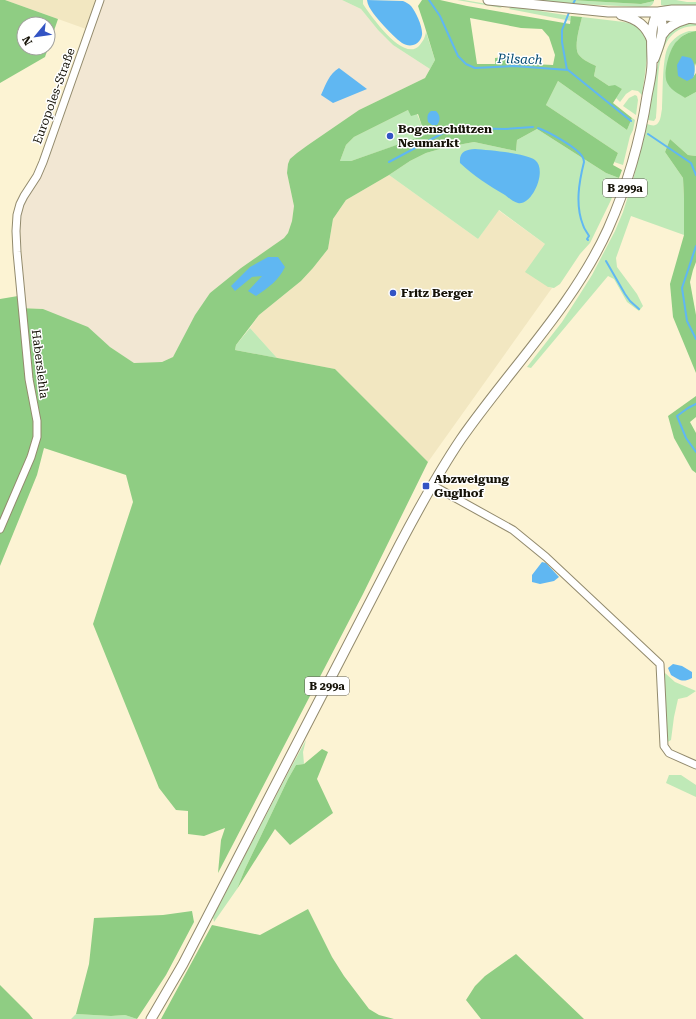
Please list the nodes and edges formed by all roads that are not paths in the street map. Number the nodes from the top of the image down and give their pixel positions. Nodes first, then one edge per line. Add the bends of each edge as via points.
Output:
1 (100, 0) edge
2 (488, 0) edge
3 (696, 10) edge
4 (608, 12) junction
5 (658, 12) junction
6 (693, 19) edge
7 (662, 35) junction
8 (652, 41) junction
9 (652, 64) junction
10 (24, 196) joint
11 (432, 485) junction
12 (0, 529) edge
13 (696, 765) edge
14 (151, 1019) edge

1 - 10 street, Europoles-Straße via 43,162
2 - 4 main road
3 - 5 main road
4 - 5 main road
4 - 8 main road via 637,21
5 - 6 main road via 666,16
5 - 7 main road, B 299a via 663,27
5 - 8 main road, B 299a via 654,20
6 - 7 main road, B 299a via 673,24
7 - 9 main road, B 299a
8 - 9 main road, B 299a
9 - 11 main road, B 299a via 643,119 630,172 616,211 598,248 570,295 461,439
10 - 12 street, Haberslehla via 17,215 17,252 37,437
11 - 13 street via 513,530 546,557 660,664 664,746 669,753
11 - 14 main road, B 299a via 183,964

